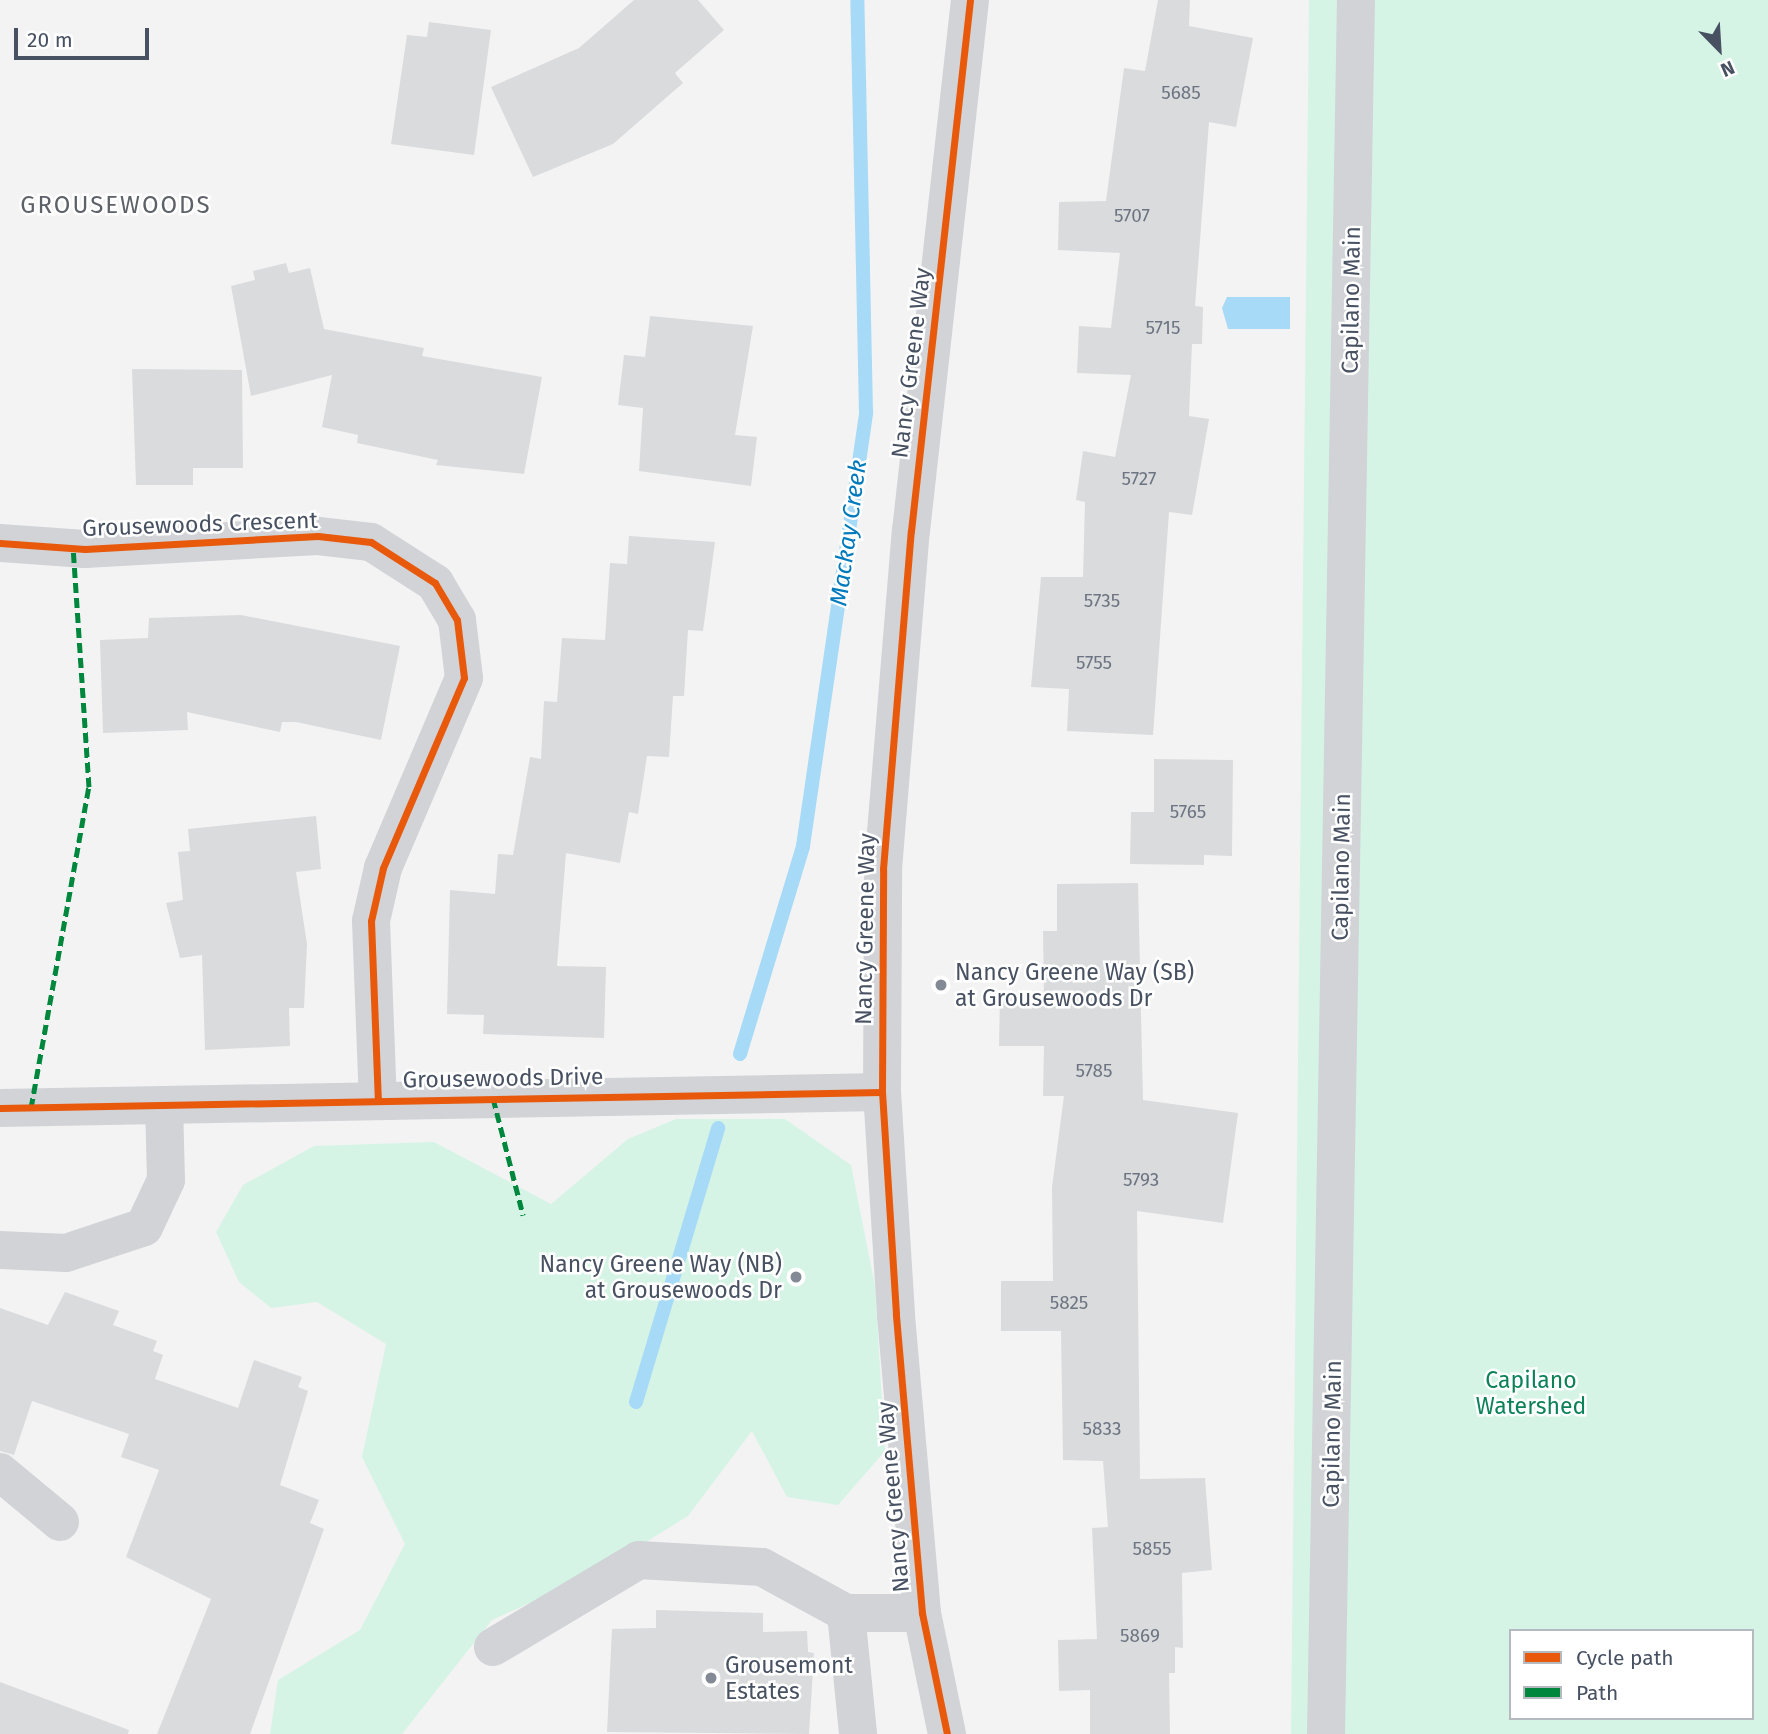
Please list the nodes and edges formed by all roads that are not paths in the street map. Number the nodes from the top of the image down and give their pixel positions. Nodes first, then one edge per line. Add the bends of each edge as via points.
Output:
1 (970, 0) edge
2 (1356, 0) edge
3 (0, 543) edge
4 (882, 1092) junction
5 (378, 1100) junction
6 (164, 1105) junction
7 (0, 1108) edge
8 (0, 1250) edge
9 (0, 1472) edge
10 (60, 1522) dead end
11 (846, 1613) junction
12 (922, 1613) junction
13 (493, 1647) dead end
14 (858, 1734) edge
15 (947, 1734) edge
16 (1326, 1734) edge

1 - 4 street, Nancy Greene Way via 911,531 883,869
2 - 16 street, Capilano Main
3 - 5 street, Grousewoods Crescent via 85,549 318,536 371,542 435,583 457,620 464,678 383,868 371,921
4 - 5 street, Grousewoods Drive
4 - 12 street, Nancy Greene Way
5 - 6 street, Grousewoods Drive
6 - 7 street, Grousewoods Drive
6 - 8 street via 166,1180 144,1227 66,1253
9 - 10 street
11 - 12 street
11 - 13 street via 762,1567 639,1560
11 - 14 street
12 - 15 street, Nancy Greene Way

